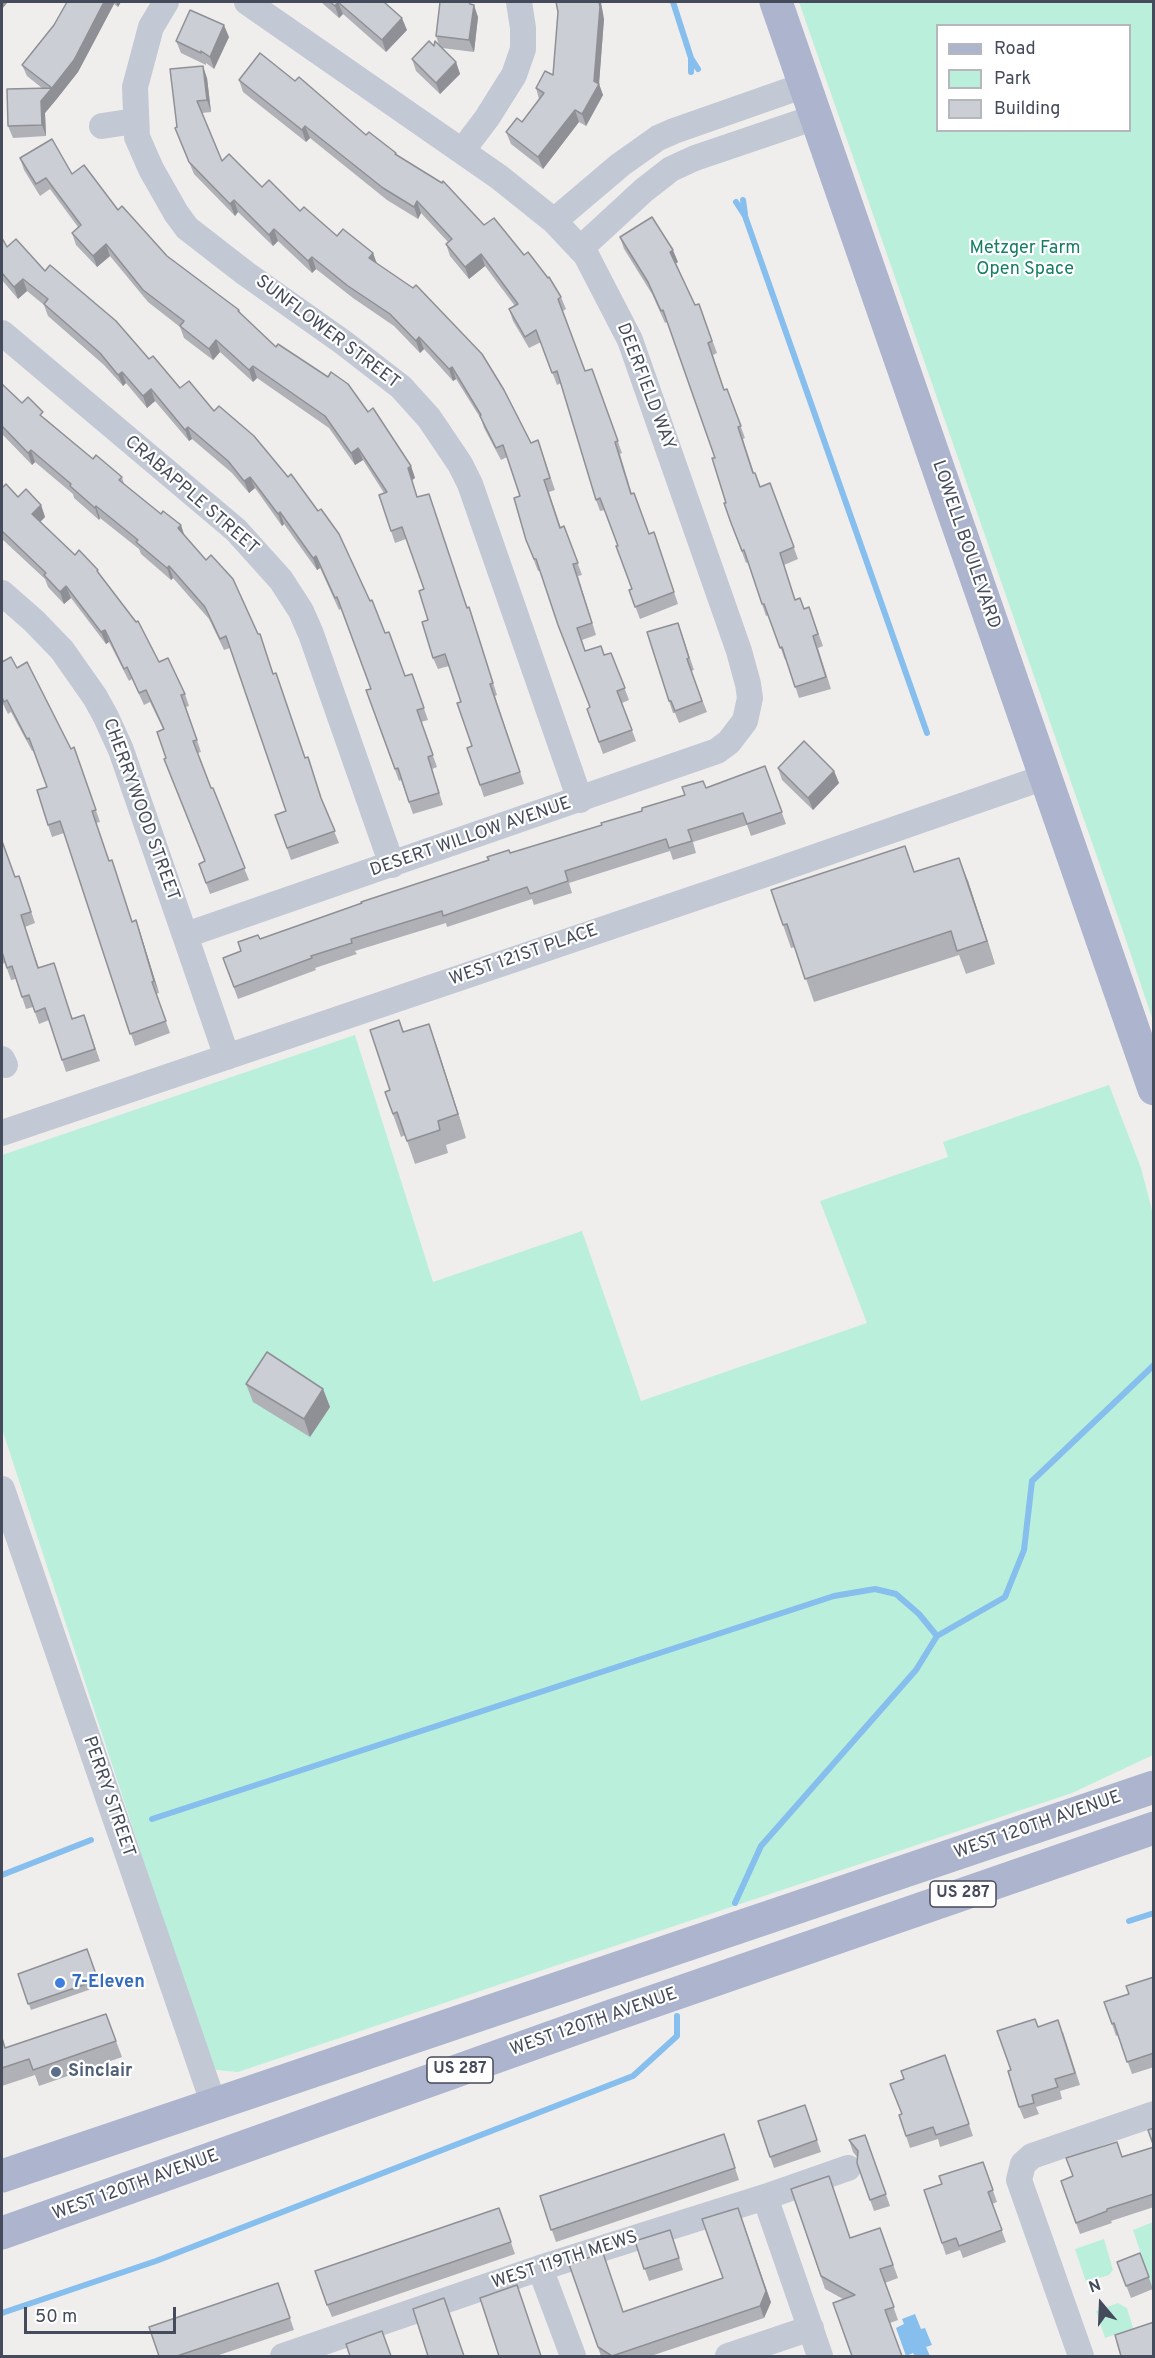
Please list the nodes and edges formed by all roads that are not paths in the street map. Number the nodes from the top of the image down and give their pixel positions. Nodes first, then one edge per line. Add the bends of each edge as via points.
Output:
1 (166, 2) edge
2 (247, 2) edge
3 (519, 2) edge
4 (776, 2) edge
5 (805, 85) junction
6 (816, 117) junction
7 (135, 122) junction
8 (102, 126) dead end
9 (462, 151) junction
10 (554, 221) junction
11 (580, 249) junction
12 (2, 333) edge
13 (2, 593) edge
14 (755, 725) joint
15 (1045, 777) junction
16 (580, 800) junction
17 (392, 865) junction
18 (186, 935) junction
19 (227, 1057) junction
20 (1154, 1089) edge
21 (2, 1132) edge
22 (2, 1489) edge
23 (1154, 1785) edge
24 (1154, 1828) edge
25 (214, 2105) junction
26 (1154, 2114) edge
27 (848, 2168) dead end
28 (2, 2176) edge
29 (765, 2197) junction
30 (62, 2212) junction
31 (2, 2233) edge
32 (540, 2268) junction
33 (811, 2328) junction
34 (321, 2350) edge
35 (283, 2356) edge
36 (573, 2356) edge
37 (729, 2356) edge
38 (820, 2356) edge
39 (1081, 2356) edge

1 - 7 street, SUNFLOWER STREET via 151,27 142,57 135,87
2 - 9 street, DEERFIELD WAY
3 - 9 street via 523,49 514,75
4 - 5 main road, LOWELL BOULEVARD
5 - 6 main road, LOWELL BOULEVARD
5 - 10 street via 658,138
6 - 11 street via 671,169
6 - 15 main road, LOWELL BOULEVARD
7 - 8 street
7 - 16 street, SUNFLOWER STREET via 151,169 187,228 400,387 429,418 460,464 495,553
9 - 10 street, DEERFIELD WAY
10 - 11 street, DEERFIELD WAY
11 - 14 street, DEERFIELD WAY via 596,271 630,340 739,651
12 - 17 street, CRABAPPLE STREET via 236,530 281,579 311,634
13 - 18 street, CHERRYWOOD STREET via 62,650 106,717
14 - 16 street, DESERT WILLOW AVENUE via 717,751
15 - 19 street, WEST 121ST PLACE
15 - 20 main road, LOWELL BOULEVARD
16 - 17 street, DESERT WILLOW AVENUE
17 - 18 street, DESERT WILLOW AVENUE
18 - 19 street, CHERRYWOOD STREET
19 - 21 street, WEST 121ST PLACE
22 - 25 street, PERRY STREET
23 - 25 main road, WEST 120TH AVENUE / US 287
24 - 30 main road, WEST 120TH AVENUE / US 287
25 - 28 main road, WEST 120TH AVENUE / US 287
25 - 30 main road via 213,2127 200,2144 152,2163
26 - 39 street via 1032,2156 1023,2164 1019,2180
27 - 29 street, WEST 119TH MEWS
29 - 32 street, WEST 119TH MEWS
29 - 33 street
30 - 31 main road, WEST 120TH AVENUE / US 287
32 - 34 street, WEST 119TH MEWS
32 - 36 street
33 - 37 street
33 - 38 street
34 - 35 street, WEST 119TH MEWS

